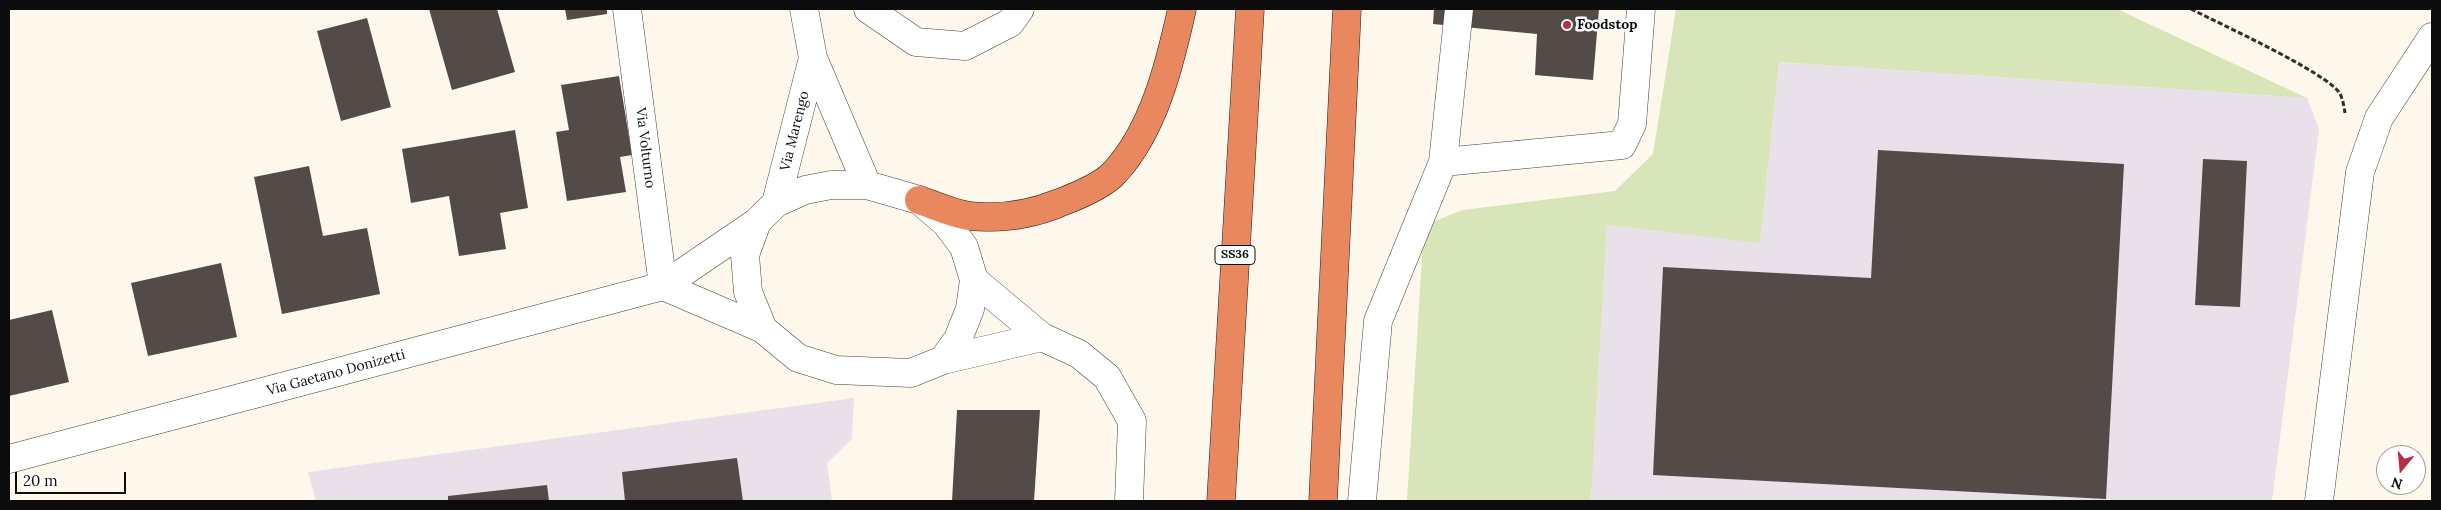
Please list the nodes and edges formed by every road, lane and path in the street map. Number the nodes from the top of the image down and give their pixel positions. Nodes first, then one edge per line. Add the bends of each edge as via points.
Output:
1 (627, 9) edge
2 (804, 9) edge
3 (868, 9) edge
4 (1020, 9) edge
5 (1182, 9) edge
6 (1250, 9) edge
7 (1348, 9) edge
8 (1459, 9) edge
9 (1641, 9) edge
10 (2191, 9) edge
11 (2432, 37) edge
12 (813, 58) junction
13 (2346, 116) dead end
14 (1442, 162) junction
15 (867, 185) junction
16 (919, 200) junction
17 (776, 203) junction
18 (758, 222) junction
19 (974, 280) junction
20 (663, 286) junction
21 (763, 329) junction
22 (1042, 338) junction
23 (943, 360) junction
24 (9, 459) edge
25 (1130, 501) edge
26 (1220, 501) edge
27 (1323, 501) edge
28 (1362, 501) edge
29 (2320, 501) edge

1 - 20 street, Via Volturno
2 - 12 street, Via Marengo
3 - 4 street via 916,42 965,46 1010,23
5 - 16 highway via 1168,70 1140,138 1114,174 1081,194 1038,212 998,217 968,216
6 - 26 highway, SS36
7 - 27 highway
8 - 14 street
9 - 14 street via 1632,124 1622,145
10 - 13 path via 2322,79 2340,93
11 - 29 street via 2379,118 2360,172
12 - 15 street, Via Marengo
12 - 17 street, Via Marengo
14 - 28 street via 1378,321
15 - 16 street
15 - 17 street via 831,185 805,190
16 - 19 street via 946,223 964,247
17 - 18 street
18 - 20 street, Via Gaetano Donizetti
18 - 21 street via 745,255 748,292
19 - 22 street
19 - 23 street via 970,310 958,339
20 - 21 street
20 - 24 street, Via Gaetano Donizetti
21 - 23 street via 798,358 836,370 911,372
22 - 23 street
22 - 25 street via 1079,354 1106,377 1120,398 1132,422

